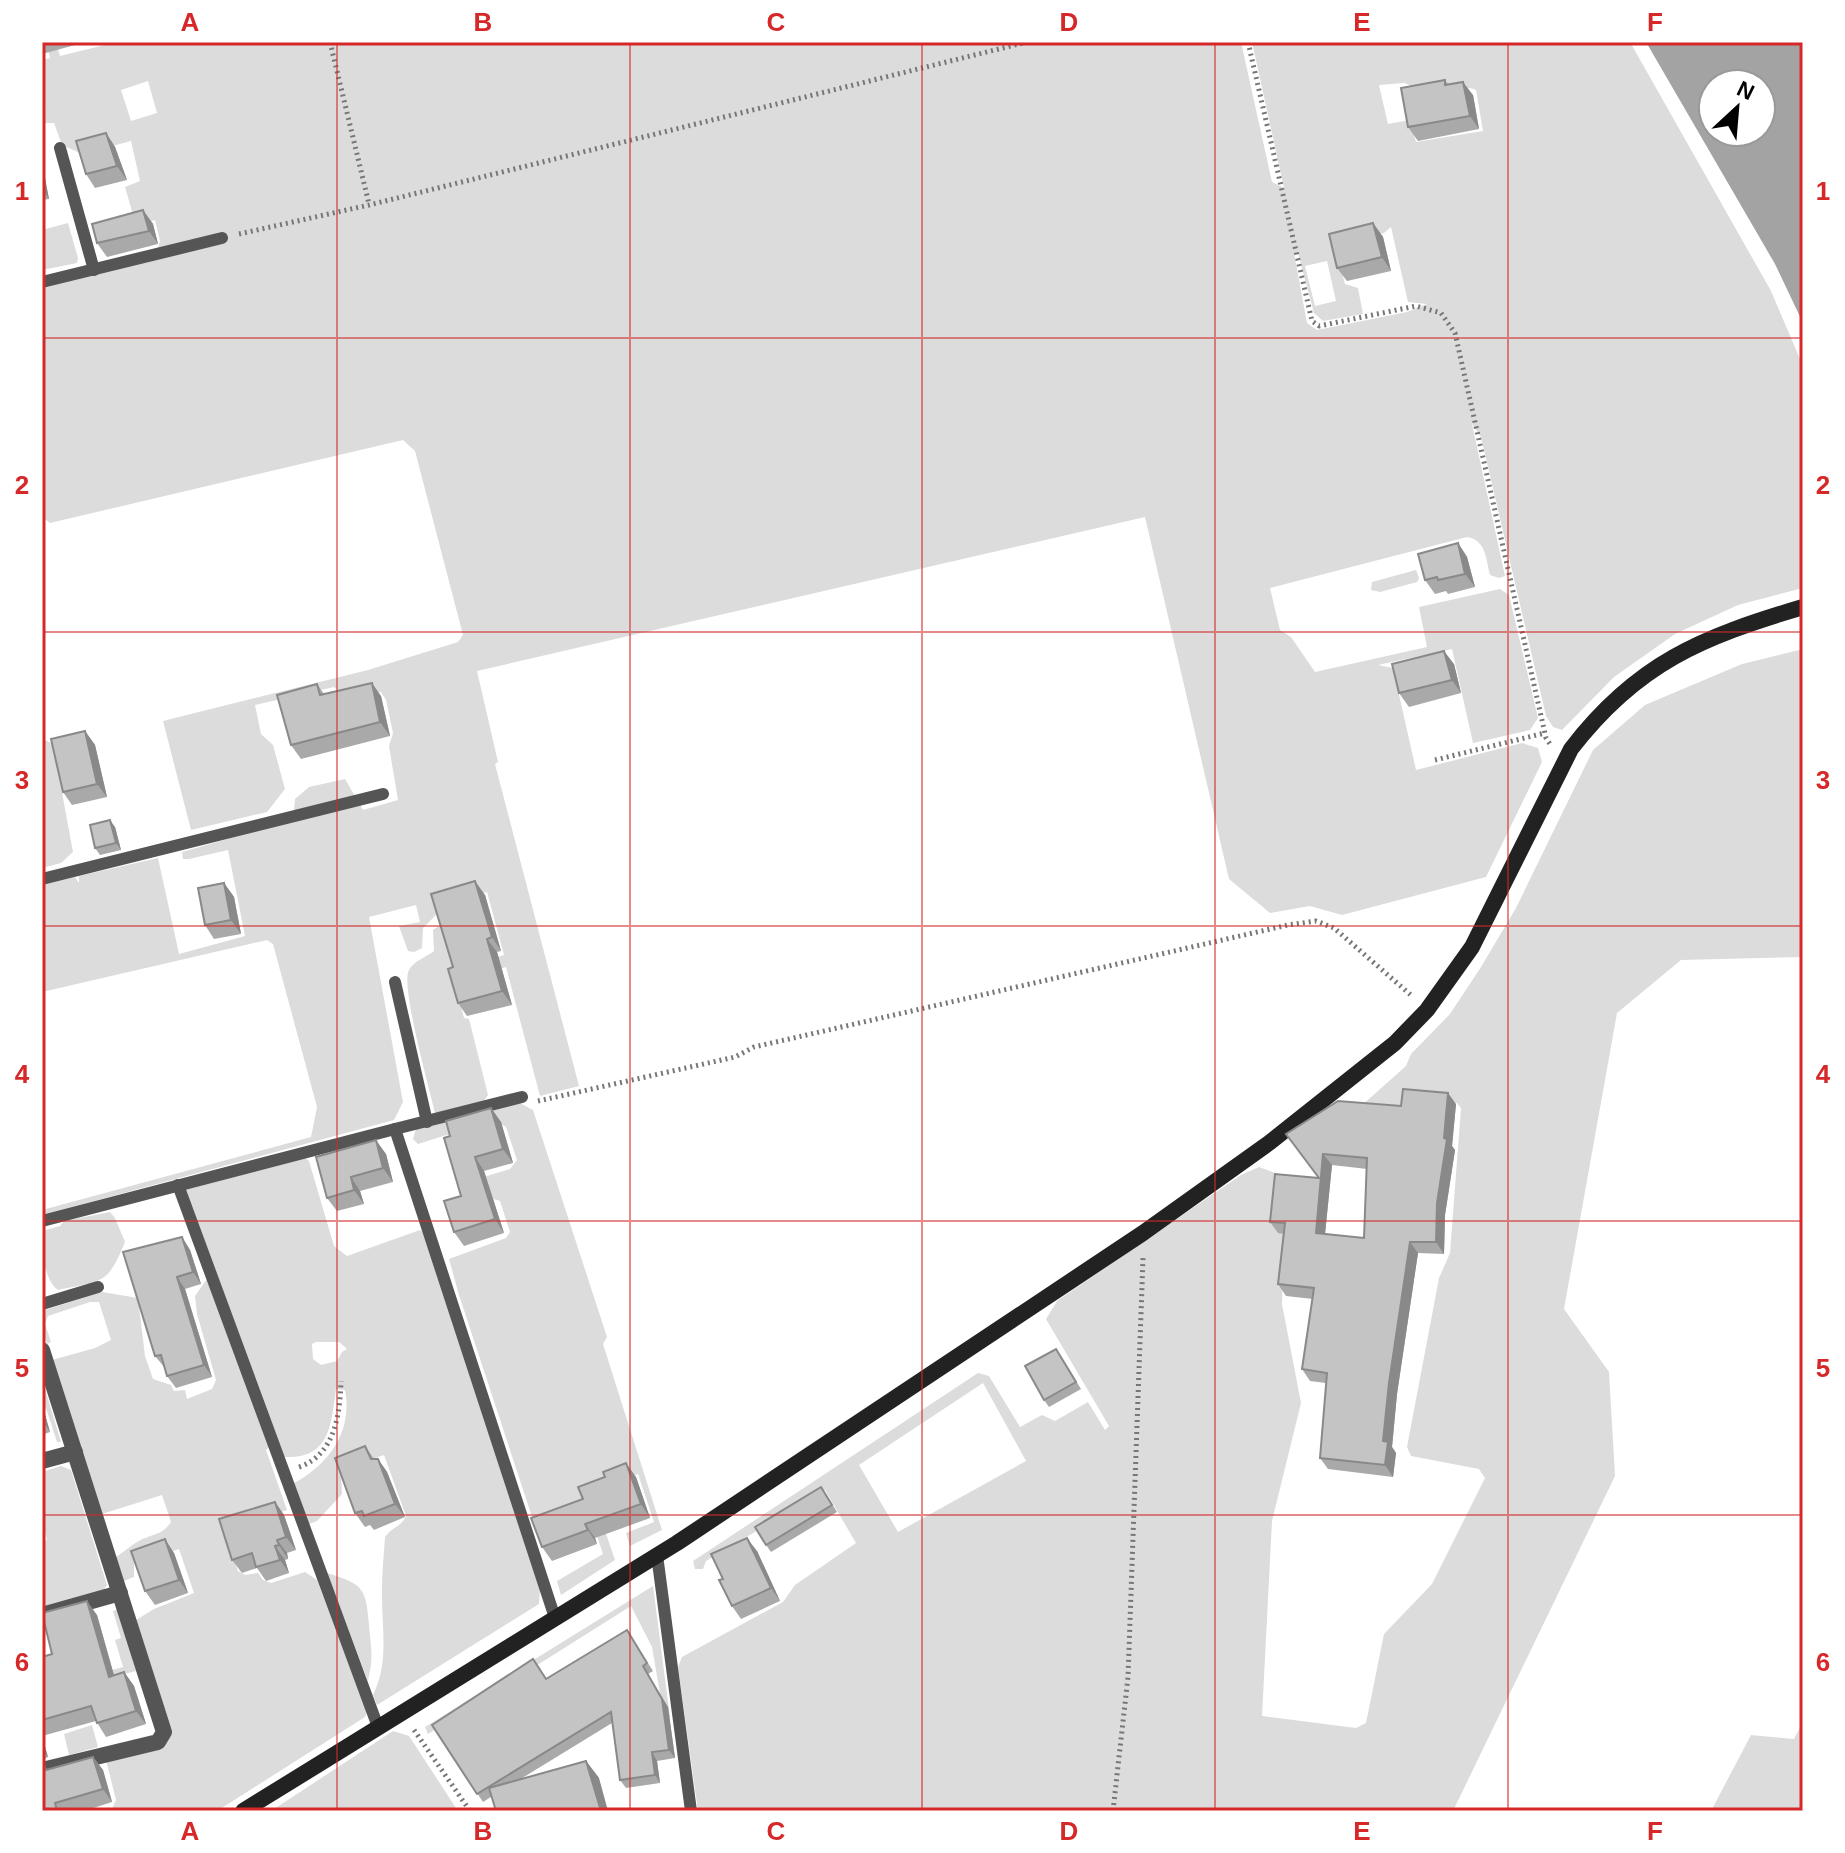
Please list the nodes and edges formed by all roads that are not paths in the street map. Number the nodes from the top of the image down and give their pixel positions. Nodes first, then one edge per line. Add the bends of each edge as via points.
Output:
1 (60, 148) dead end
2 (222, 238) road end
3 (94, 270) junction
4 (42, 282) edge
5 (1803, 607) edge
6 (383, 794) dead end
7 (42, 879) edge
8 (395, 982) dead end
9 (522, 1097) road end
10 (427, 1122) junction
11 (395, 1129) junction
12 (178, 1185) junction
13 (42, 1221) edge
14 (98, 1287) dead end
15 (42, 1304) edge
16 (42, 1350) edge
17 (75, 1452) junction
18 (42, 1461) edge
19 (657, 1555) junction
20 (120, 1593) junction
21 (42, 1615) edge
22 (555, 1618) junction
23 (378, 1727) junction
24 (42, 1770) edge
25 (243, 1811) edge
26 (691, 1811) edge

1 - 3 lane
2 - 3 lane
3 - 4 lane
5 - 19 street via 1677,653 1640,677 1592,721 1562,765 1472,947 1427,1010 1395,1043 1143,1233
6 - 7 lane
8 - 10 lane
9 - 10 lane
10 - 11 lane
11 - 12 lane
11 - 22 lane
12 - 13 lane
12 - 23 lane
14 - 15 lane
16 - 17 street
17 - 18 street
17 - 20 street
19 - 22 street
19 - 26 lane
20 - 21 street
20 - 24 street via 164,1732 158,1742
22 - 23 street
23 - 25 street

